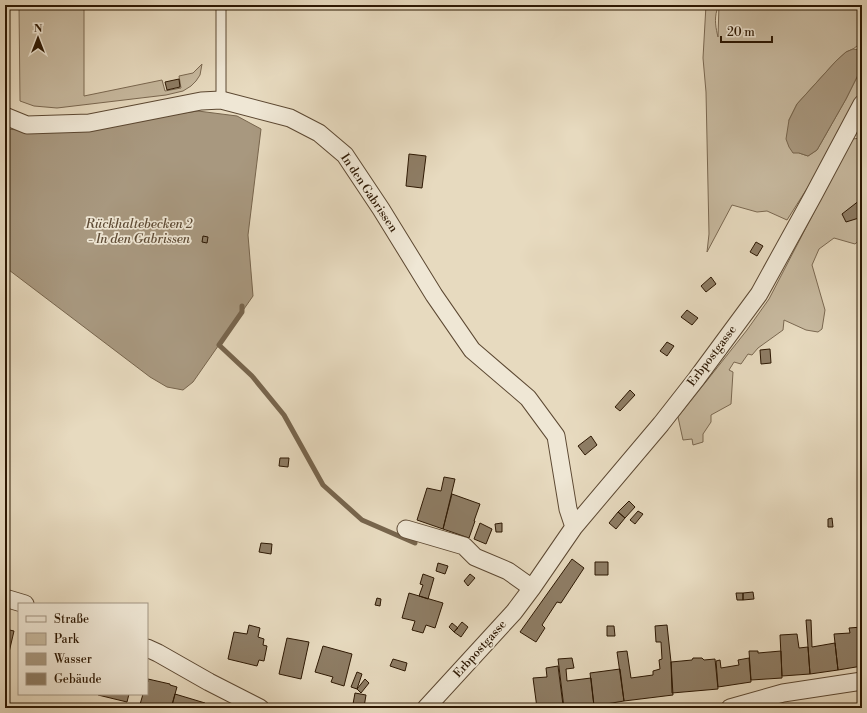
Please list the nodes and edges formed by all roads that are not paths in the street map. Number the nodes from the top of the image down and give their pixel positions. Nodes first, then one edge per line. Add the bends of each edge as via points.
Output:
1 (221, 5) edge
2 (221, 100) junction
3 (862, 104) edge
4 (5, 116) edge
5 (574, 527) junction
6 (406, 529) dead end
7 (532, 588) junction
8 (5, 598) edge
9 (22, 603) edge
10 (148, 648) edge
11 (862, 681) edge
12 (260, 708) edge
13 (426, 708) edge
14 (730, 708) edge

1 - 2 lane
2 - 4 street, In den Gabrissen via 201,101 89,123 27,125
2 - 5 street, In den Gabrissen via 290,118 319,133 345,155 472,350 528,398 556,436 568,509
3 - 5 street, Erbpostgasse via 759,294 661,424
5 - 7 street, Erbpostgasse
6 - 7 street via 464,546 475,557 508,571
7 - 13 street, Erbpostgasse via 514,612
8 - 9 street
10 - 12 street
11 - 14 street via 783,693

